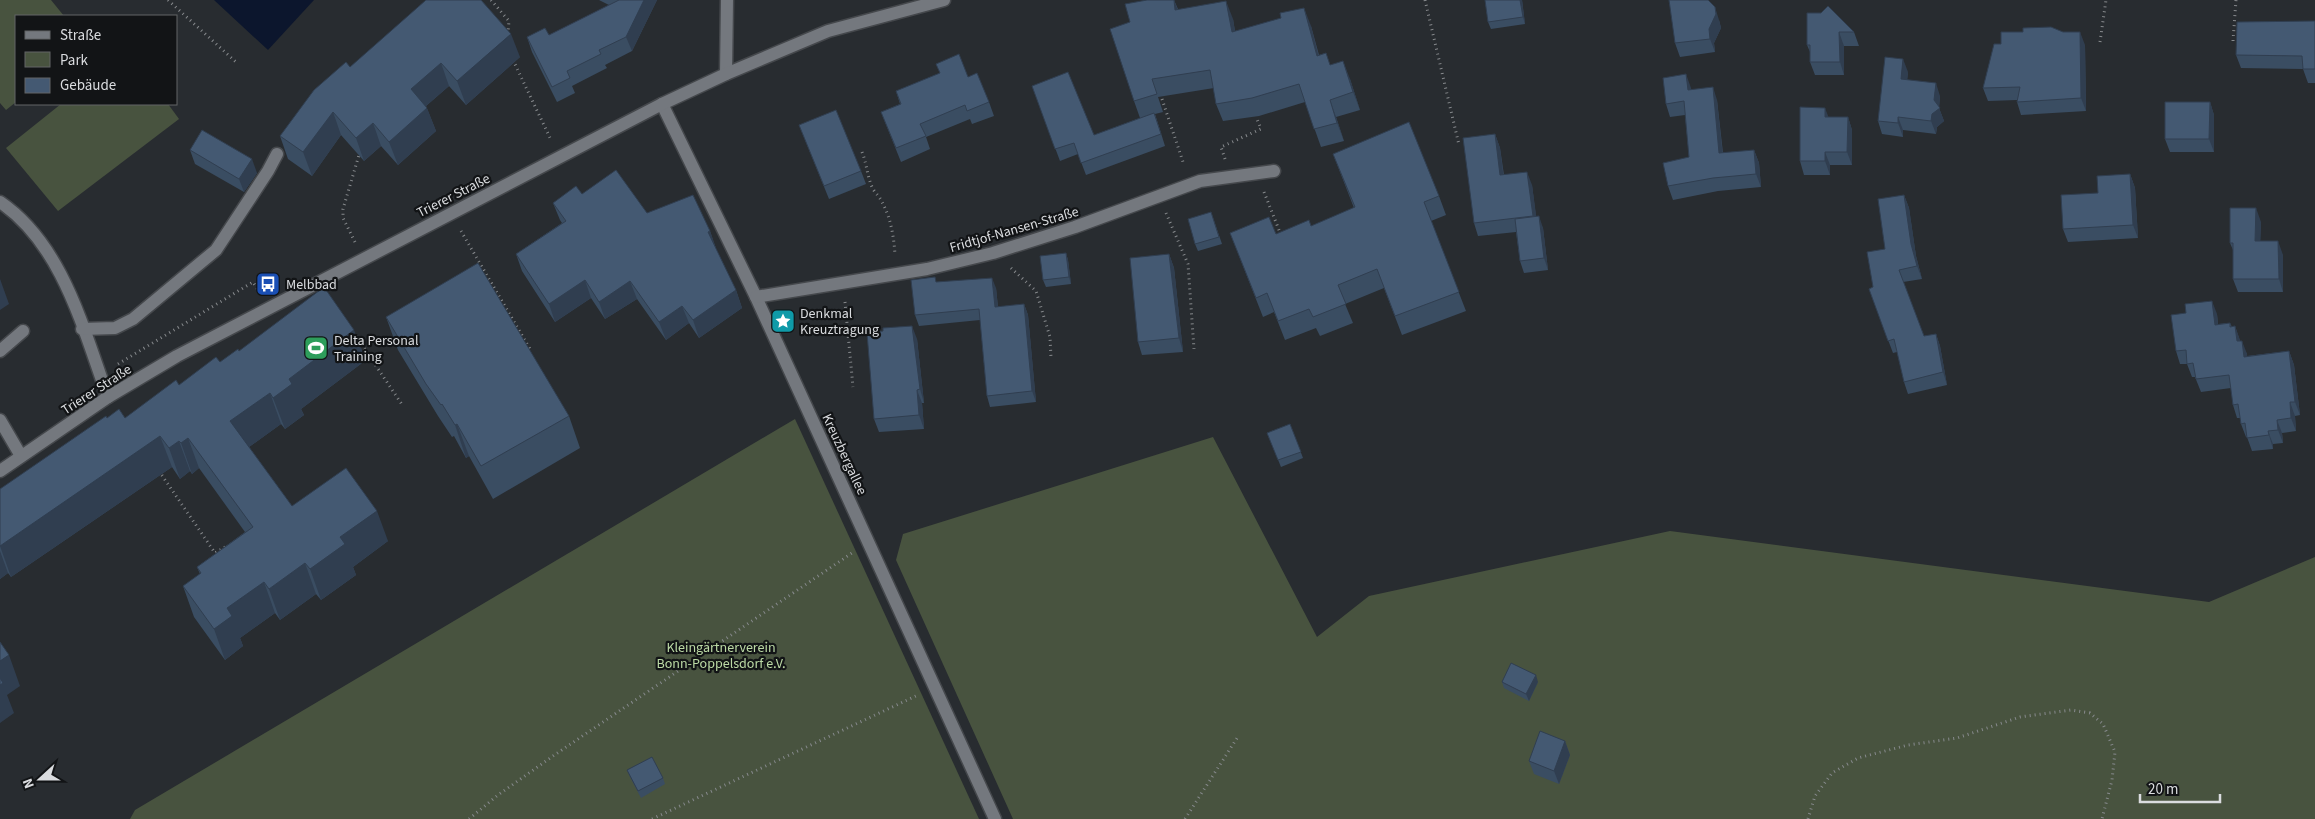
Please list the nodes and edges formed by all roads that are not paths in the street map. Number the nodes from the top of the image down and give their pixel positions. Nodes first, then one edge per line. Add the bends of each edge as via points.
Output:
1 (727, 0) edge
2 (944, 0) edge
3 (726, 74) junction
4 (662, 104) junction
5 (277, 154) dead end
6 (1274, 171) dead end
7 (0, 202) edge
8 (756, 297) junction
9 (82, 329) junction
10 (23, 331) dead end
11 (0, 351) edge
12 (108, 397) junction
13 (0, 420) edge
14 (22, 456) junction
15 (0, 470) edge
16 (995, 819) edge

1 - 3 street
2 - 3 street, Trierer Straße via 828,31
3 - 4 street, Trierer Straße
4 - 8 street, Kreuzbergallee
4 - 12 street, Trierer Straße via 177,356
5 - 9 street via 216,250 133,319 115,328
6 - 8 street, Fridtjof-Nansen-Straße via 1200,181 1075,228 993,253 844,284
7 - 9 street via 42,241 61,274
8 - 16 street, Kreuzbergallee
9 - 12 street
10 - 11 street
12 - 14 street, Trierer Straße
13 - 14 street
14 - 15 street, Trierer Straße

